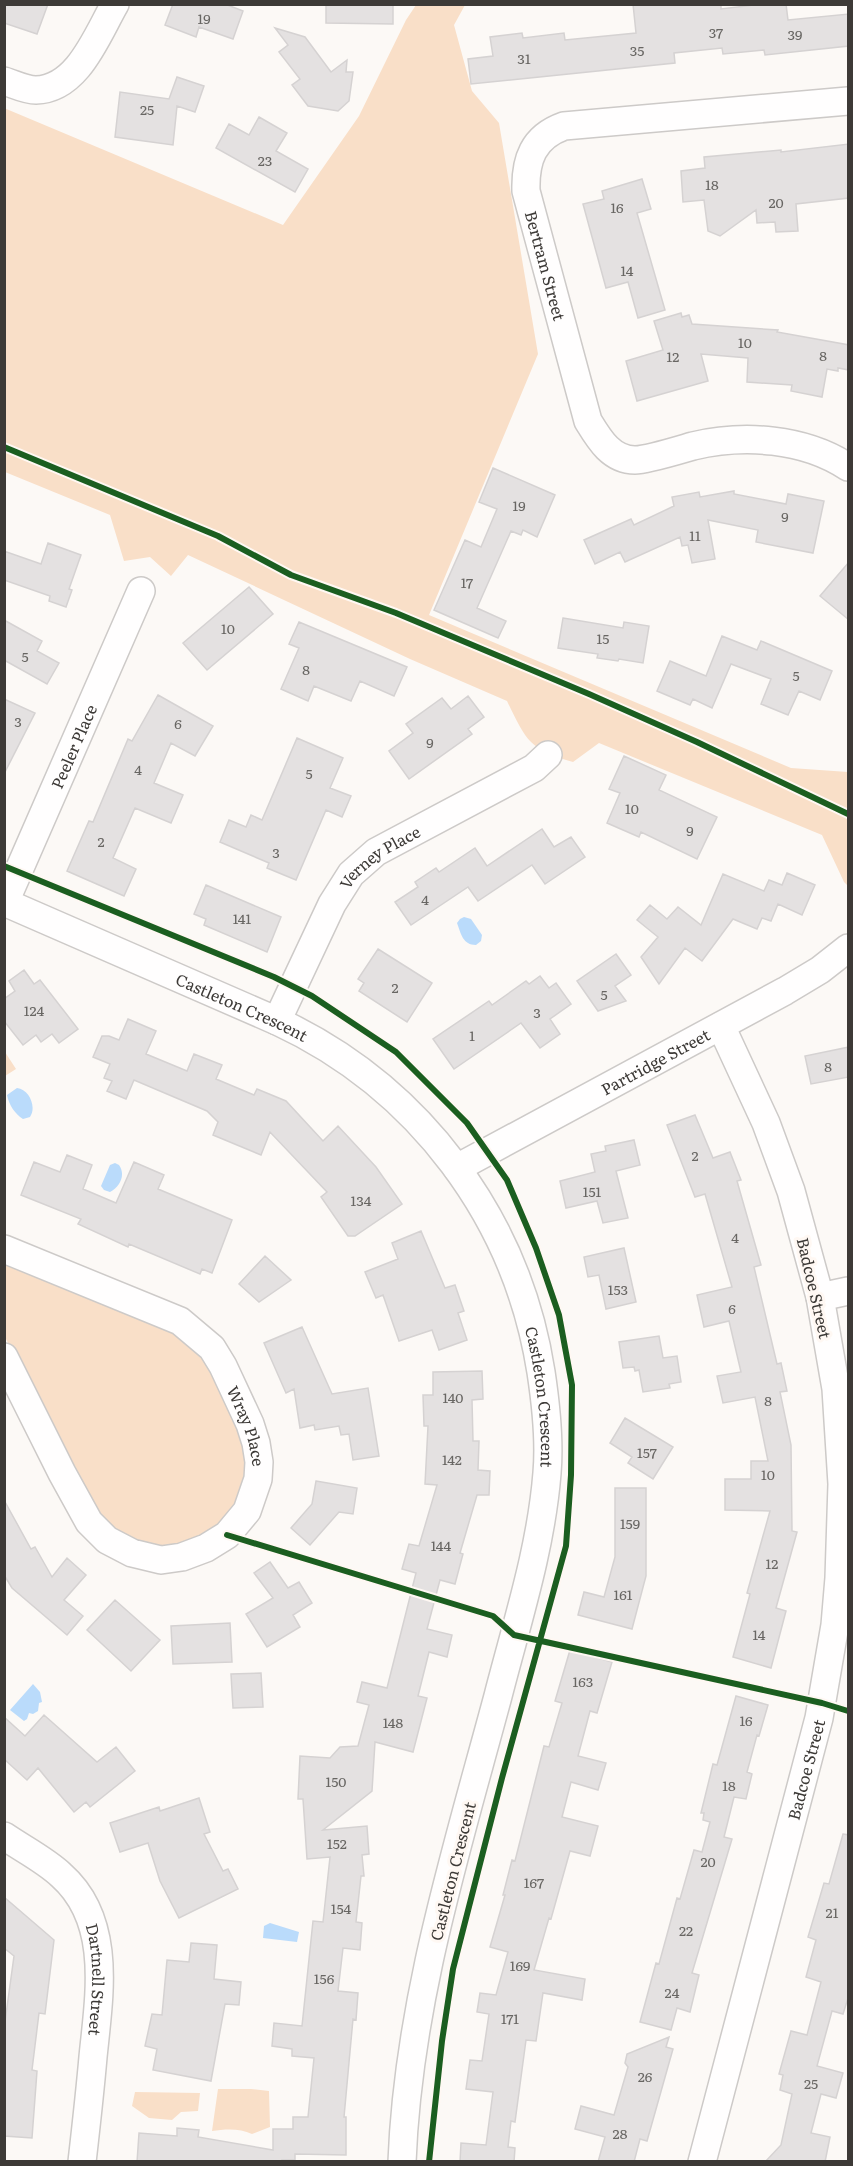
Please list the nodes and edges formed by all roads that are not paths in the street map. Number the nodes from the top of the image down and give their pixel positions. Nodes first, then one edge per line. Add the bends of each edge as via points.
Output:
1 (115, 4) edge
2 (4, 81) edge
3 (849, 100) edge
4 (849, 467) edge
5 (141, 591) dead end
6 (548, 755) dead end
7 (5, 902) edge
8 (849, 948) edge
9 (277, 1021) junction
10 (721, 1026) junction
11 (457, 1168) junction
12 (4, 1249) edge
13 (849, 1291) edge
14 (820, 1297) junction
15 (4, 1357) edge
16 (4, 1836) edge
17 (82, 2162) edge
18 (402, 2162) edge
19 (702, 2162) edge

1 - 2 street via 81,63 58,85 38,90
3 - 4 street, Bertram Street via 564,126 550,131 533,148 525,174 526,191 588,421 603,446 618,456 635,460 712,442 778,442 799,446
5 - 7 street, Peeler Place
6 - 9 street, Verney Place via 534,768 376,852 351,874 332,904
7 - 9 street, Castleton Crescent
8 - 10 street, Partridge Street via 786,991
9 - 11 street, Castleton Crescent via 352,1063 397,1100
10 - 11 street, Partridge Street
10 - 14 street, Badcoe Street via 777,1152
11 - 18 street, Castleton Crescent via 505,1248 528,1308 546,1404 547,1471 532,1568 447,1883 424,1985 408,2088
12 - 15 street, Wray Place via 180,1321 212,1348 256,1443 258,1479 247,1511 227,1534 182,1557 161,1560 132,1553 108,1540 89,1522
13 - 14 street
14 - 19 street, Badcoe Street via 836,1389 842,1484 835,1625 808,1763
16 - 17 street, Dartnell Street via 62,1875 86,1908 99,1949 100,1984

